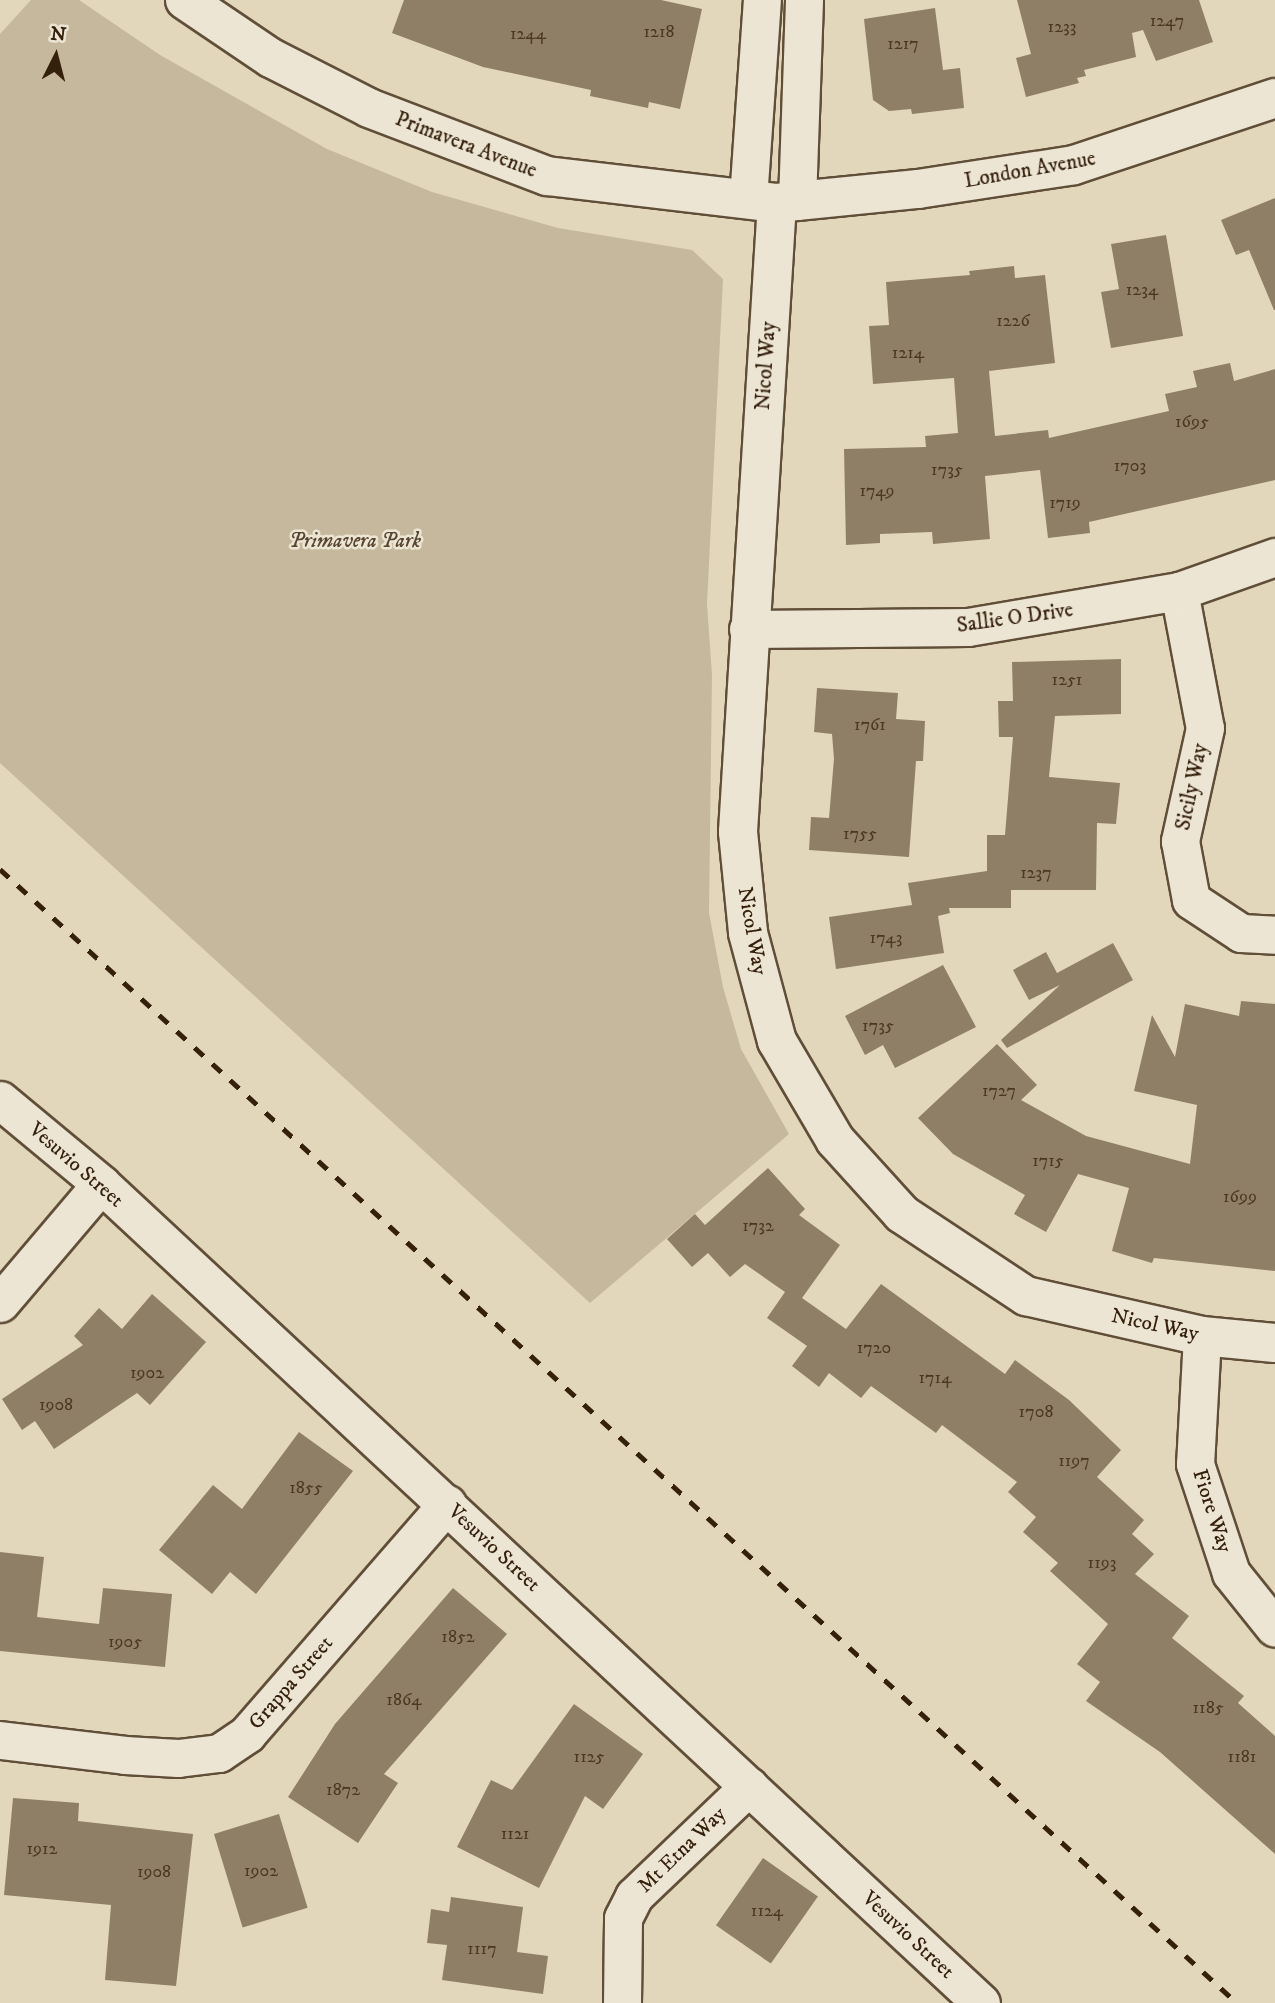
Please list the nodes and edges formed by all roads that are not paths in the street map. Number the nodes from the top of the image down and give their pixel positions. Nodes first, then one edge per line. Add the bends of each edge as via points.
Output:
1 (185, 0) edge
2 (762, 0) edge
3 (804, 0) edge
4 (1275, 98) edge
5 (774, 201) junction
6 (1275, 557) edge
7 (1179, 592) junction
8 (748, 629) junction
9 (1275, 935) edge
10 (0, 1100) edge
11 (101, 1184) junction
12 (0, 1303) edge
13 (1202, 1336) junction
14 (1275, 1343) edge
15 (447, 1504) junction
16 (1275, 1628) edge
17 (0, 1740) edge
18 (749, 1786) junction
19 (622, 2003) edge
20 (981, 2003) edge

1 - 5 street, Primavera Avenue via 271,58 369,108 547,176
2 - 5 street, Nicol Way
3 - 5 street, Nicol Way
4 - 5 street, London Avenue via 1188,131 1074,165 918,189
5 - 8 street, Nicol Way
6 - 7 street, Sallie O Drive
7 - 8 street, Sallie O Drive via 968,627
7 - 9 street, Sicily Way via 1205,728 1180,841 1191,900 1241,933
8 - 13 street, Nicol Way via 738,832 748,933 777,1041 835,1140 902,1214 1026,1297
10 - 11 street, Vesuvio Street
11 - 12 street
11 - 15 street, Vesuvio Street
13 - 14 street, Nicol Way
13 - 16 street, Fiore Way via 1195,1464 1231,1573
15 - 17 street, Grappa Street via 247,1734 219,1753 178,1758 125,1755
15 - 18 street, Vesuvio Street
18 - 19 street, Mt Etna Way via 634,1896 623,1919
18 - 20 street, Vesuvio Street

